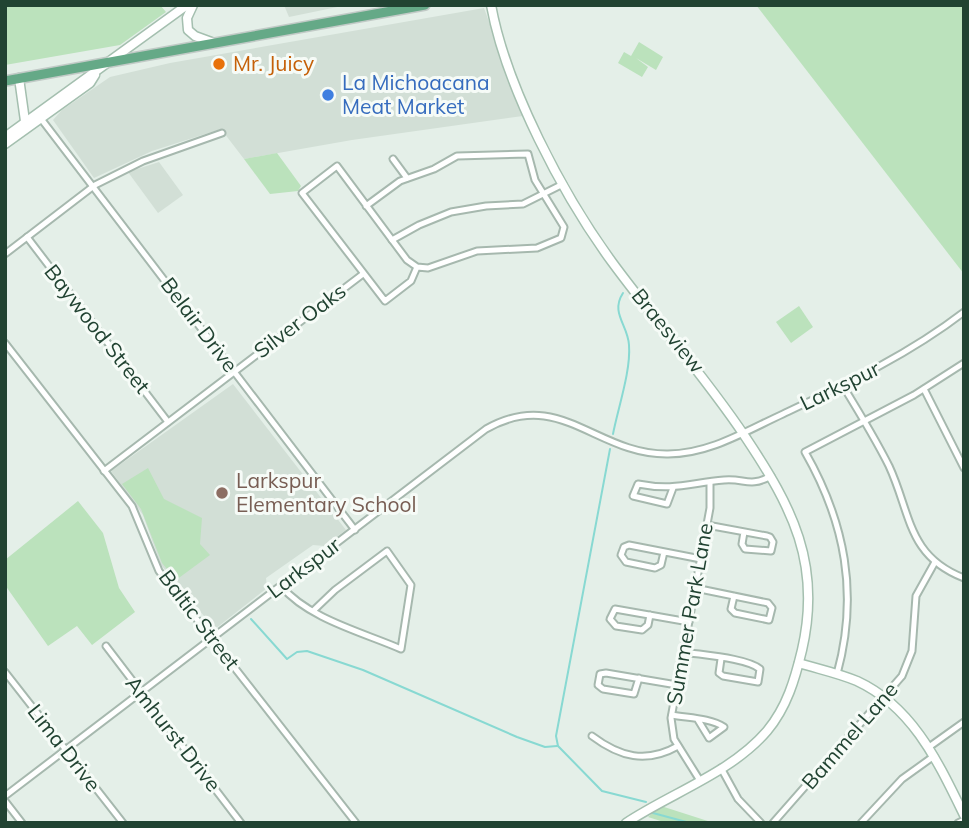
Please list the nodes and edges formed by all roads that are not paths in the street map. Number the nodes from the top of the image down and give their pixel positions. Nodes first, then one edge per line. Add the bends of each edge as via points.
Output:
1 (187, 5) edge
2 (193, 5) edge
3 (425, 5) edge
4 (491, 5) edge
5 (216, 44) junction
6 (109, 64) junction
7 (96, 73) junction
8 (19, 78) junction
9 (5, 81) edge
10 (56, 99) junction
11 (42, 120) junction
12 (25, 121) junction
13 (222, 133) dead end
14 (5, 137) edge
15 (5, 144) edge
16 (393, 159) dead end
17 (407, 178) junction
18 (564, 184) junction
19 (93, 187) junction
20 (542, 194) junction
21 (366, 206) junction
22 (27, 237) junction
23 (393, 240) junction
24 (5, 254) edge
25 (417, 267) junction
26 (363, 274) junction
27 (964, 312) edge
28 (5, 343) edge
29 (964, 363) edge
30 (234, 371) junction
31 (843, 386) junction
32 (924, 389) junction
33 (864, 421) junction
34 (168, 422) junction
35 (743, 433) junction
36 (964, 468) edge
37 (104, 471) junction
38 (771, 476) junction
39 (710, 483) junction
40 (673, 488) junction
41 (707, 525) junction
42 (355, 530) junction
43 (744, 532) junction
44 (664, 552) junction
45 (701, 559) junction
46 (935, 562) junction
47 (964, 578) edge
48 (281, 586) junction
49 (695, 588) junction
50 (734, 596) junction
51 (313, 611) junction
52 (650, 615) junction
53 (689, 622) junction
54 (213, 638) junction
55 (106, 646) dead end
56 (684, 652) junction
57 (721, 659) junction
58 (799, 663) junction
59 (5, 672) edge
60 (837, 674) junction
61 (639, 678) junction
62 (677, 685) junction
63 (141, 693) junction
64 (885, 699) junction
65 (672, 715) junction
66 (698, 720) junction
67 (964, 722) edge
68 (592, 736) dead end
69 (678, 746) junction
70 (929, 747) junction
71 (66, 750) junction
72 (934, 756) junction
73 (721, 768) junction
74 (699, 779) junction
75 (5, 798) edge
76 (963, 814) edge
77 (22, 823) edge
78 (123, 823) edge
79 (241, 823) edge
80 (356, 823) edge
81 (626, 823) edge
82 (761, 823) edge
83 (773, 823) edge
84 (861, 823) edge
85 (958, 823) edge

1 - 6 street
2 - 5 street via 186,22 188,30
3 - 5 main road
4 - 18 street, Braesview via 514,78
5 - 6 main road
6 - 7 street
6 - 8 main road
7 - 10 street
7 - 11 street via 90,83
8 - 9 main road
8 - 12 street
10 - 11 street
10 - 12 street
11 - 15 street
11 - 19 street, Belair Drive
12 - 14 street
13 - 19 street via 143,161
16 - 17 street
17 - 20 street via 464,154 528,154
17 - 21 street
18 - 20 street
18 - 35 street, Braesview via 611,260 713,387
19 - 22 street
19 - 30 street, Belair Drive
20 - 23 street via 520,205 451,212
20 - 25 street via 565,231 561,238 543,246 477,251
21 - 23 street
21 - 26 street via 337,166 302,193
22 - 24 street
22 - 34 street, Baywood Street
23 - 25 street
25 - 26 street via 411,281 385,302
26 - 30 street, Silver Oaks
27 - 31 street, Larkspur
28 - 37 street, Baltic Street
29 - 32 street
30 - 34 street, Silver Oaks
30 - 42 street, Belair Drive
31 - 33 street
31 - 35 street, Larkspur
32 - 33 street
32 - 36 street
33 - 46 street via 891,470 915,538
33 - 60 street via 805,452 831,502 845,554 848,609
34 - 37 street, Silver Oaks
35 - 38 street, Braesview
35 - 42 street, Larkspur via 697,451 654,454 612,444 560,417 512,417 486,429
37 - 54 street, Baltic Street via 136,513 159,570
38 - 39 street via 754,484
38 - 58 street, Braesview via 795,521 806,564 808,609
39 - 40 street
39 - 41 street, Summer Park Lane
40 - 40 street via 638,484 633,496 667,505
41 - 43 street
41 - 45 street, Summer Park Lane
42 - 48 street, Larkspur
43 - 43 street via 770,537 771,551 745,550
44 - 44 street via 629,545 621,555 626,562 655,568 661,565
44 - 45 street
45 - 49 street, Summer Park Lane
46 - 47 street
46 - 64 street, Bammel Lane via 916,596 910,659
48 - 51 street via 297,604
48 - 54 street, Larkspur
49 - 50 street
49 - 53 street, Summer Park Lane
50 - 50 street via 771,605 769,620 735,613 731,609
51 - 51 street via 387,551 411,590 401,649
52 - 52 street via 615,609 610,620 642,631
52 - 53 street
53 - 56 street, Summer Park Lane
54 - 63 street, Larkspur
54 - 80 street, Baltic Street
55 - 63 street, Amhurst Drive
56 - 57 street
56 - 62 street, Summer Park Lane
57 - 57 street via 719,673 723,676 758,682 758,667
58 - 60 street
58 - 73 street, Braesview via 791,691 773,723 746,751
59 - 71 street, Lima Drive
60 - 64 street
61 - 61 street via 634,694 597,685 602,673
61 - 62 street
62 - 65 street, Summer Park Lane
63 - 71 street, Larkspur
63 - 79 street, Amhurst Drive
64 - 70 street via 911,722
64 - 83 street, Bammel Lane
65 - 66 street
65 - 69 street, Summer Park Lane via 671,730
66 - 66 street via 716,723 724,727 709,738
67 - 70 street
68 - 69 street via 613,750 652,758
69 - 74 street, Summer Park Lane
70 - 72 street
71 - 75 street, Larkspur
71 - 78 street, Lima Drive
72 - 76 street
72 - 84 street via 902,779
73 - 74 street, Braesview
73 - 82 street via 738,799
74 - 81 street, Braesview
75 - 77 street
76 - 85 street

